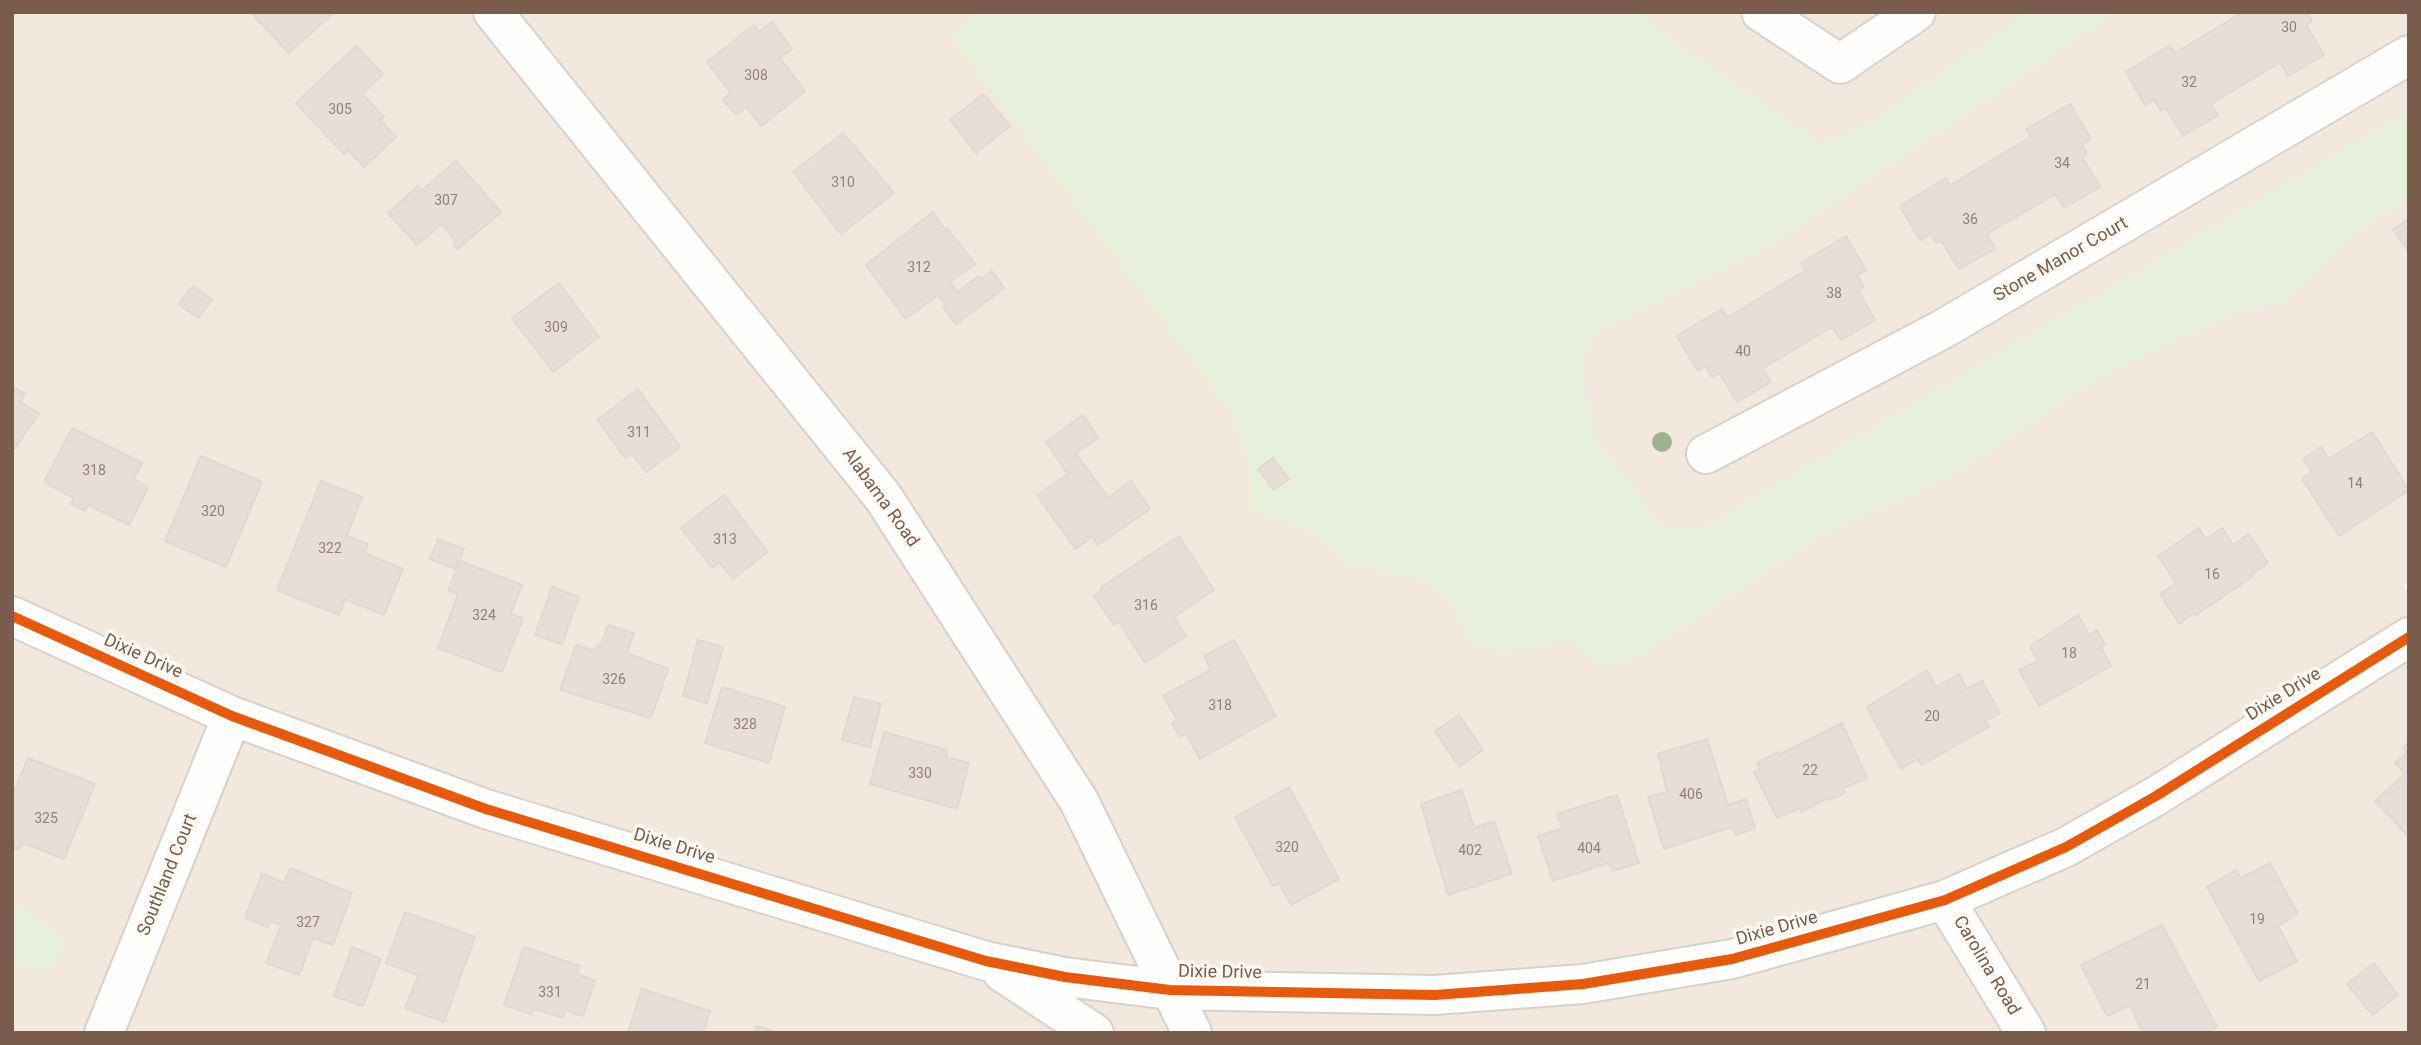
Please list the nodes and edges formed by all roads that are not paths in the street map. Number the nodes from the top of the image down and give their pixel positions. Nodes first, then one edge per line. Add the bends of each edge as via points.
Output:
1 (494, 12) edge
2 (1760, 12) edge
3 (1916, 12) edge
4 (2409, 55) edge
5 (1706, 454) dead end
6 (12, 616) edge
7 (2409, 637) edge
8 (232, 716) junction
9 (1945, 900) junction
10 (986, 961) junction
11 (1170, 990) junction
12 (104, 1033) edge
13 (1094, 1033) edge
14 (1192, 1033) edge
15 (2026, 1033) edge

1 - 11 street, Alabama Road via 883,498 1079,801
2 - 3 street via 1840,64
4 - 5 street, Stone Manor Court via 1943,328
6 - 8 street, Dixie Drive
7 - 9 street, Dixie Drive via 2066,847
8 - 10 street, Dixie Drive via 486,809
8 - 12 street, Southland Court
9 - 11 street, Dixie Drive via 1732,960 1583,984 1435,995
9 - 15 street, Carolina Road
10 - 11 street, Dixie Drive via 1065,978
10 - 13 street
11 - 14 street, Alabama Road

